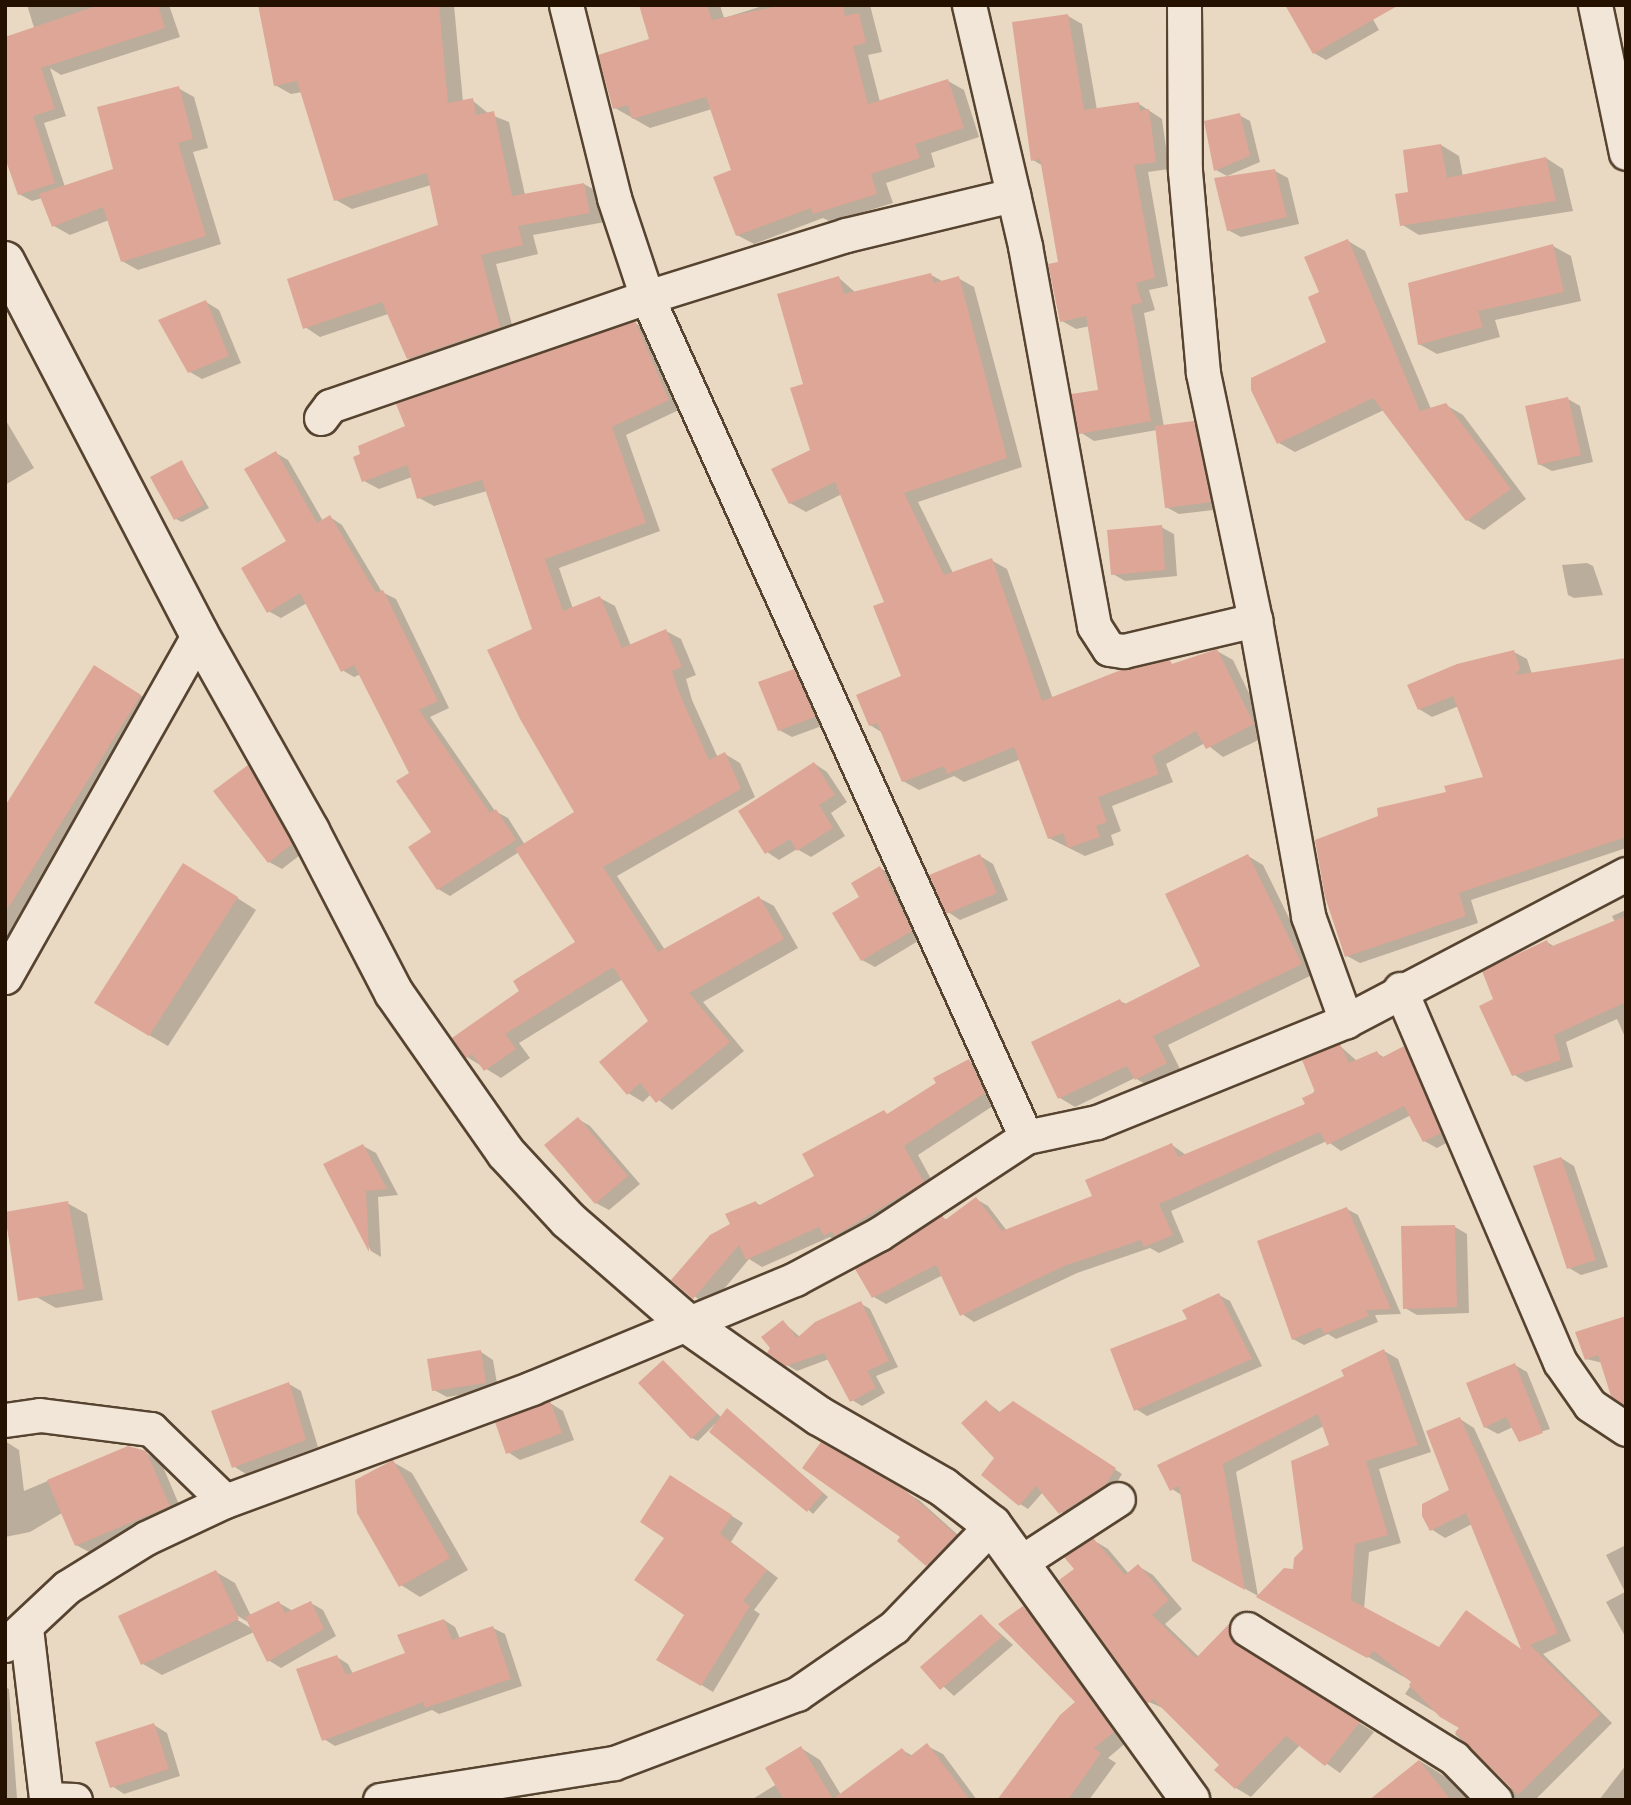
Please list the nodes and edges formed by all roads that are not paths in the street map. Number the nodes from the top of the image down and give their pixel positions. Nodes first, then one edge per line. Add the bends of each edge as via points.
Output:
1 (566, 5) edge
2 (968, 5) edge
3 (1184, 5) edge
4 (1595, 5) edge
5 (1625, 148) edge
6 (1013, 195) junction
7 (5, 261) edge
8 (647, 298) junction
9 (321, 418) dead end
10 (1255, 620) junction
11 (199, 635) junction
12 (1626, 874) edge
13 (5, 977) edge
14 (1399, 989) junction
15 (1346, 1021) junction
16 (1026, 1137) junction
17 (689, 1325) junction
18 (5, 1420) edge
19 (1626, 1429) edge
20 (1118, 1499) dead end
21 (225, 1501) junction
22 (992, 1525) junction
23 (1018, 1564) junction
24 (1247, 1629) dead end
25 (16, 1636) edge
26 (75, 1800) edge
27 (380, 1800) edge
28 (1190, 1800) edge
29 (1495, 1800) edge

1 - 8 street via 614,198
2 - 6 street
3 - 10 street via 1185,171 1203,373
4 - 5 street
6 - 8 street via 846,235
6 - 10 street via 1094,626 1101,641 1109,649 1124,651
7 - 11 street
8 - 9 street via 330,406
8 - 16 street
10 - 15 street via 1308,916
11 - 13 street
11 - 17 street via 310,831 394,993 506,1153 568,1220
12 - 14 street
14 - 15 street
14 - 19 street via 1560,1362 1590,1405
15 - 16 street via 1097,1122
16 - 17 street via 879,1234 795,1279
17 - 21 street
17 - 22 street via 819,1416 943,1487
18 - 21 street via 40,1415 151,1429
20 - 23 street
21 - 25 street via 146,1538 67,1587
22 - 23 street
22 - 27 street via 894,1627 797,1694 614,1763
23 - 28 street
24 - 29 street via 1454,1758
25 - 26 street via 46,1799

